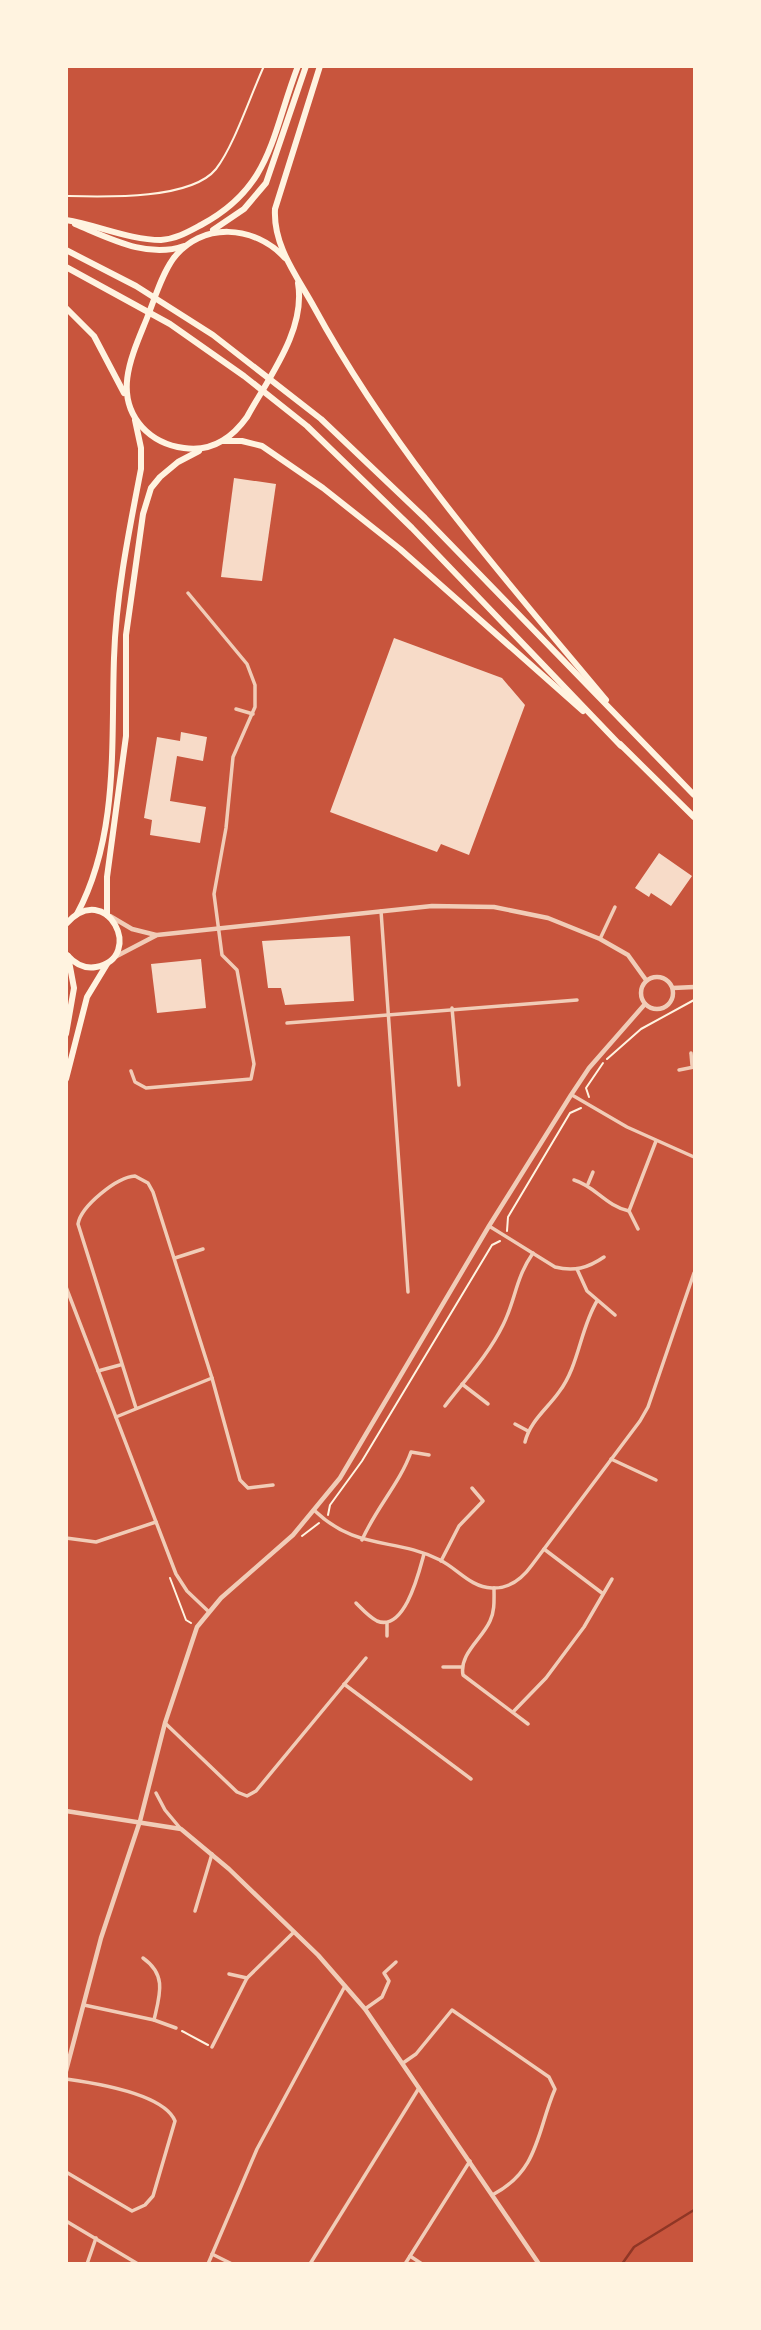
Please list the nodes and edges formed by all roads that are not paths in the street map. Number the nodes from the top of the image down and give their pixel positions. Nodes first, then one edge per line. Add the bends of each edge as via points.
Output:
1 (298, 66) edge
2 (306, 66) edge
3 (320, 66) edge
4 (66, 220) edge
5 (205, 235) junction
6 (187, 245) junction
7 (66, 250) edge
8 (288, 262) junction
9 (66, 267) edge
10 (298, 281) junction
11 (66, 308) edge
12 (126, 398) junction
13 (134, 417) junction
14 (223, 441) junction
15 (207, 447) junction
16 (188, 593) dead end
17 (236, 709) dead end
18 (253, 714) junction
19 (637, 737) junction
20 (621, 746) junction
21 (695, 795) edge
22 (695, 817) edge
23 (615, 907) dead end
24 (382, 911) junction
25 (77, 914) junction
26 (109, 916) junction
27 (67, 924) edge
28 (220, 928) junction
29 (157, 935) junction
30 (600, 939) junction
31 (67, 954) edge
32 (110, 961) junction
33 (646, 980) junction
34 (695, 987) edge
35 (673, 988) junction
36 (577, 1000) dead end
37 (645, 1004) junction
38 (452, 1008) junction
39 (390, 1015) junction
40 (287, 1023) dead end
41 (66, 1034) edge
42 (691, 1052) dead end
43 (693, 1066) edge
44 (679, 1070) dead end
45 (131, 1071) dead end
46 (66, 1079) edge
47 (459, 1085) dead end
48 (571, 1095) junction
49 (656, 1141) junction
50 (695, 1157) edge
51 (593, 1172) dead end
52 (574, 1180) dead end
53 (587, 1184) junction
54 (629, 1211) junction
55 (489, 1226) junction
56 (638, 1229) dead end
57 (203, 1249) dead end
58 (533, 1253) junction
59 (604, 1257) dead end
60 (175, 1258) junction
61 (577, 1269) junction
62 (695, 1273) edge
63 (66, 1287) edge
64 (408, 1293) dead end
65 (597, 1301) junction
66 (615, 1314) dead end
67 (120, 1365) junction
68 (98, 1371) junction
69 (212, 1378) junction
70 (462, 1384) junction
71 (488, 1404) dead end
72 (445, 1406) dead end
73 (136, 1408) junction
74 (116, 1417) junction
75 (515, 1424) dead end
76 (528, 1431) junction
77 (525, 1442) dead end
78 (429, 1455) dead end
79 (611, 1459) junction
80 (656, 1480) dead end
81 (274, 1485) dead end
82 (472, 1488) dead end
83 (316, 1511) junction
84 (156, 1522) junction
85 (66, 1538) edge
86 (362, 1540) junction
87 (544, 1549) junction
88 (424, 1554) junction
89 (441, 1560) junction
90 (612, 1579) dead end
91 (494, 1588) junction
92 (601, 1593) junction
93 (355, 1603) dead end
94 (208, 1611) junction
95 (387, 1623) junction
96 (387, 1636) dead end
97 (366, 1658) dead end
98 (443, 1667) dead end
99 (462, 1667) junction
100 (344, 1684) junction
101 (513, 1712) junction
102 (165, 1723) junction
103 (528, 1724) dead end
104 (471, 1779) dead end
105 (156, 1793) dead end
106 (66, 1811) edge
107 (140, 1821) junction
108 (181, 1829) junction
109 (212, 1854) junction
110 (195, 1912) dead end
111 (294, 1932) junction
112 (143, 1958) dead end
113 (396, 1962) dead end
114 (229, 1974) dead end
115 (247, 1978) junction
116 (345, 1986) junction
117 (84, 2005) junction
118 (365, 2009) junction
119 (154, 2020) junction
120 (176, 2028) road end
121 (212, 2047) road end
122 (403, 2063) junction
123 (66, 2071) edge
124 (66, 2079) edge
125 (419, 2088) junction
126 (470, 2161) junction
127 (66, 2172) edge
128 (494, 2194) junction
129 (66, 2221) edge
130 (96, 2238) junction
131 (212, 2254) junction
132 (410, 2256) junction
133 (87, 2263) edge
134 (138, 2263) edge
135 (208, 2263) edge
136 (232, 2263) edge
137 (310, 2263) edge
138 (405, 2263) edge
139 (422, 2263) edge
140 (539, 2263) edge

1 - 4 highway via 259,173 227,211 188,233 163,240
2 - 5 highway via 266,183 244,209
3 - 8 highway via 275,209 275,228
4 - 6 highway via 133,247 162,251
5 - 6 highway
5 - 8 highway via 223,230 250,235 274,247
6 - 12 highway via 165,274 133,354
7 - 19 highway via 136,286 213,335 313,411 425,518
8 - 10 highway
9 - 20 highway via 170,324 307,426 412,528
10 - 14 highway via 300,309 288,340 247,417
10 - 19 highway via 354,378 416,469
11 - 12 highway via 94,335
12 - 13 highway
13 - 15 highway via 163,443
13 - 25 highway via 141,469 117,613 114,749 106,826 97,869
14 - 15 highway
14 - 20 highway via 249,442 271,451 400,549
15 - 26 highway via 167,469 151,488 143,514 126,635 126,736 107,877
16 - 18 street via 247,664 255,685
17 - 18 street
18 - 28 street via 233,757 214,894
19 - 21 highway
20 - 22 highway
23 - 30 street
24 - 28 street
24 - 30 street via 494,907 548,918
24 - 39 street
25 - 26 highway via 89,910
25 - 27 highway
26 - 29 street via 132,929
26 - 32 highway via 120,939
28 - 29 street
28 - 45 street via 222,955 237,970 245,1002 254,1064 251,1079 146,1088 135,1082
29 - 32 street
30 - 33 street via 628,955
31 - 32 highway via 88,967
31 - 41 highway via 74,988
32 - 46 highway via 86,997
33 - 35 street via 662,977
33 - 37 street via 640,994
34 - 35 street
35 - 37 street via 666,1007 654,1009
36 - 38 street
37 - 48 street
38 - 39 street
38 - 47 street
39 - 40 street
39 - 64 street
42 - 43 street
43 - 44 street
48 - 49 street
48 - 55 street
49 - 50 street
49 - 54 street
51 - 53 street
52 - 53 street
53 - 54 street via 605,1202
54 - 56 street
55 - 58 street
55 - 83 street via 357,1452
57 - 60 street
58 - 61 street via 555,1267
58 - 70 street via 516,1279 505,1322
59 - 61 street
60 - 67 street via 153,1192 142,1179 122,1180 80,1216 82,1240
60 - 69 street
61 - 65 street
62 - 79 street via 648,1407
63 - 68 street
65 - 66 street
65 - 76 street via 571,1371
67 - 68 street
67 - 73 street
68 - 74 street
69 - 73 street
69 - 81 street via 240,1480 248,1488
70 - 71 street
70 - 72 street
73 - 74 street
74 - 84 street
75 - 76 street
76 - 77 street
78 - 86 street via 411,1452
79 - 80 street
79 - 87 street
82 - 89 street via 483,1501 460,1526
83 - 86 street
83 - 94 street
84 - 85 street via 96,1542
84 - 94 street via 176,1574
86 - 88 street
87 - 91 street via 524,1576
87 - 92 street
88 - 89 street
88 - 95 street via 405,1607
89 - 91 street via 470,1582
90 - 92 street
91 - 99 street via 491,1620
92 - 101 street via 584,1627 546,1678
93 - 95 street via 373,1619
94 - 102 street via 189,1646
95 - 96 street
97 - 100 street
98 - 99 street
99 - 101 street via 470,1683
100 - 102 street via 256,1791 247,1796 237,1792
100 - 104 street
101 - 103 street
102 - 107 street
105 - 108 street via 164,1811
106 - 107 street
107 - 108 street
107 - 117 street
108 - 109 street
109 - 110 street
109 - 111 street
111 - 115 street
111 - 116 street
112 - 119 street via 162,1980
113 - 118 street via 384,1973 387,1989
114 - 115 street
115 - 121 street
116 - 118 street
116 - 131 street via 257,2149
117 - 119 street
117 - 123 street
118 - 122 street
119 - 120 street
122 - 125 street
122 - 128 street via 452,2010 549,2077 555,2089 537,2149 507,2188
124 - 127 street via 155,2101 170,2110 174,2122 152,2196 145,2205 132,2211
125 - 126 street
125 - 137 street
126 - 128 street
126 - 132 street
128 - 140 street
129 - 130 street
130 - 133 street
130 - 134 street
131 - 135 street
131 - 136 street
132 - 138 street
132 - 139 street

